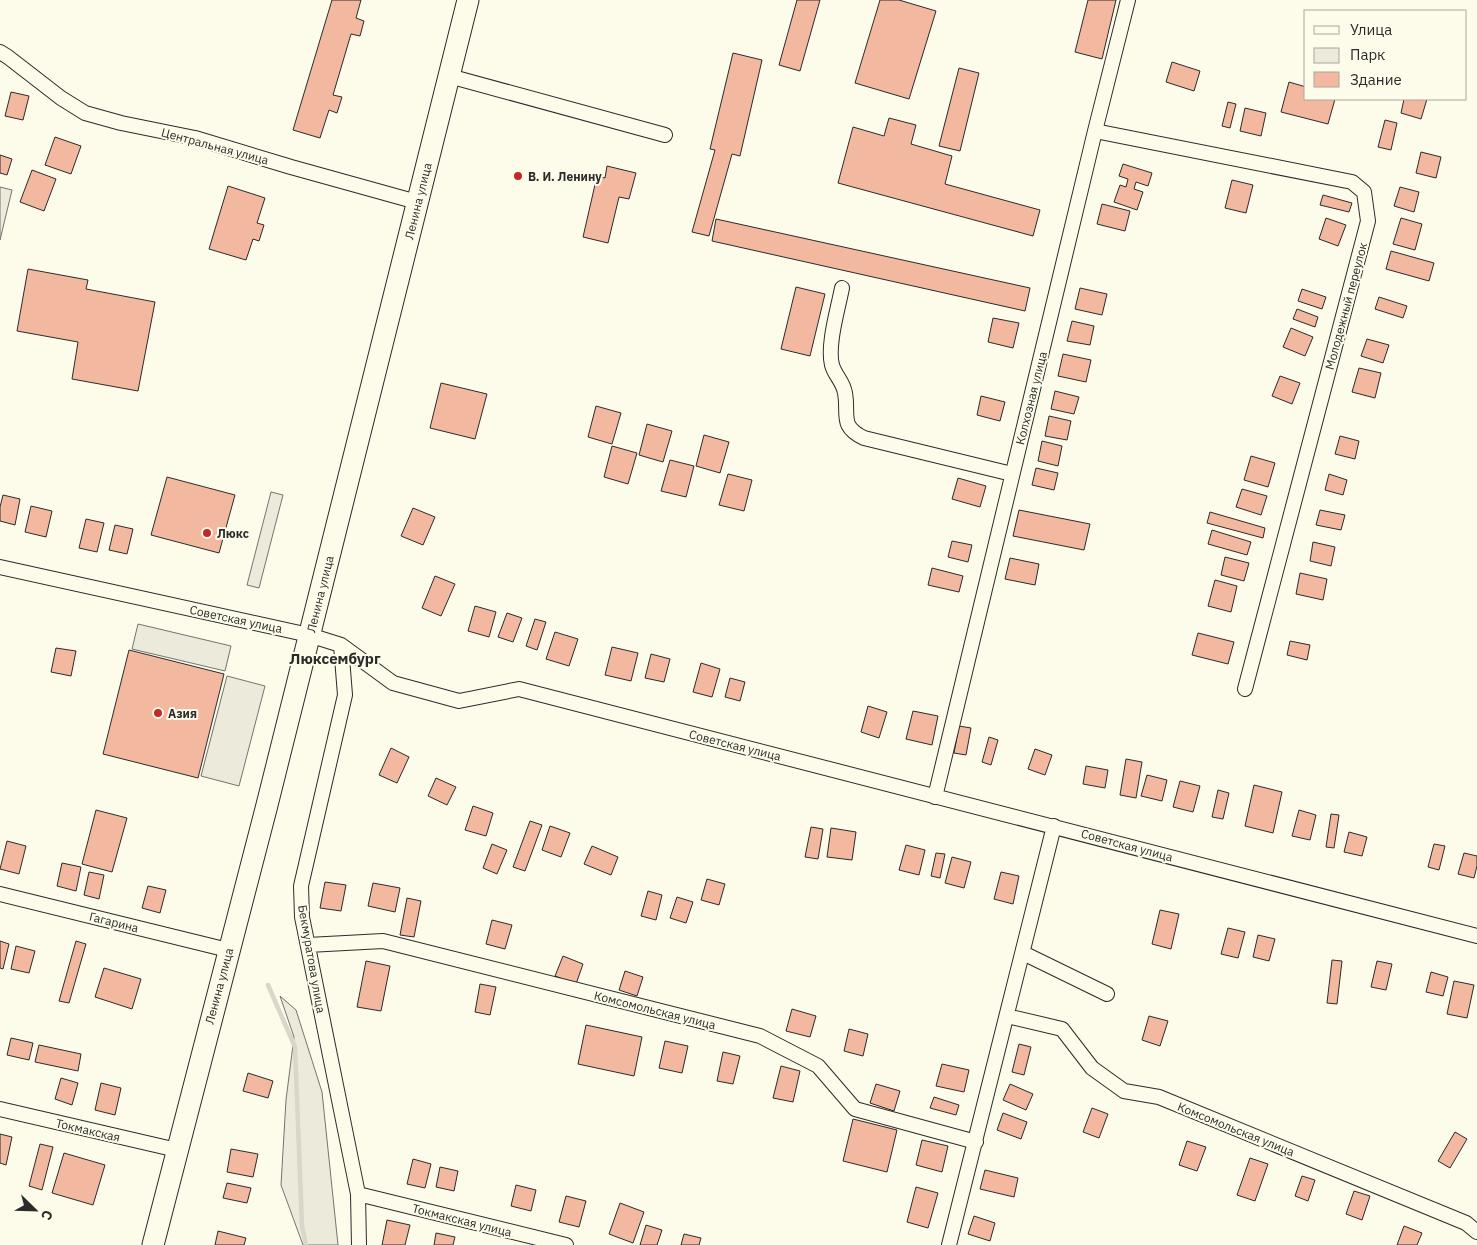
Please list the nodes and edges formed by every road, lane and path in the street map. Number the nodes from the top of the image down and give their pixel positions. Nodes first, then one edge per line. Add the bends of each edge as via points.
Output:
1 (468, 0) edge
2 (1128, 0) edge
3 (0, 52) edge
4 (449, 76) junction
5 (1095, 131) junction
6 (664, 134) dead end
7 (417, 202) junction
8 (842, 288) dead end
9 (1012, 474) junction
10 (0, 567) edge
11 (309, 635) junction
12 (341, 644) junction
13 (1246, 688) dead end
14 (935, 797) junction
15 (1054, 826) junction
16 (0, 894) edge
17 (1477, 936) edge
18 (308, 945) junction
19 (228, 950) junction
20 (1023, 954) junction
21 (1107, 994) dead end
22 (1007, 1016) junction
23 (0, 1109) edge
24 (976, 1142) junction
25 (177, 1150) junction
26 (358, 1194) junction
27 (1477, 1232) edge
28 (153, 1245) edge
29 (359, 1245) edge
30 (566, 1245) edge
31 (949, 1245) edge

1 - 4 main road, Ленина улица
2 - 5 street, Колхозная улица
3 - 7 street, Центральная улица via 85,113 195,138
4 - 6 street
4 - 7 main road, Ленина улица
5 - 9 street, Колхозная улица
5 - 13 street, Молодежный переулок via 1352,182 1364,192 1368,221
7 - 11 main road, Ленина улица
8 - 9 street via 830,352 835,373 842,380 846,423 852,432 864,438
9 - 14 street, Колхозная улица
10 - 11 street, Советская улица
11 - 12 street, Советская улица
11 - 19 main road, Ленина улица
12 - 14 street, Советская улица via 393,683 459,701 520,689
12 - 18 street, Бекмуратова улица via 345,695 301,886 302,916
14 - 15 street, Советская улица
15 - 17 street, Советская улица
15 - 20 street
16 - 19 street, Гагарина
18 - 24 street, Комсомольская улица via 383,941 760,1036 818,1066 855,1109
18 - 26 street, Бекмуратова улица
19 - 25 main road, Ленина улица
20 - 21 street
20 - 22 street
22 - 24 street
22 - 27 street, Комсомольская улица via 1062,1029 1092,1068 1124,1090 1159,1097 1466,1223
23 - 25 street, Токмакская
24 - 31 street
25 - 28 main road, Ленина улица
26 - 29 street, Бекмуратова улица
26 - 30 street, Токмакская улица

